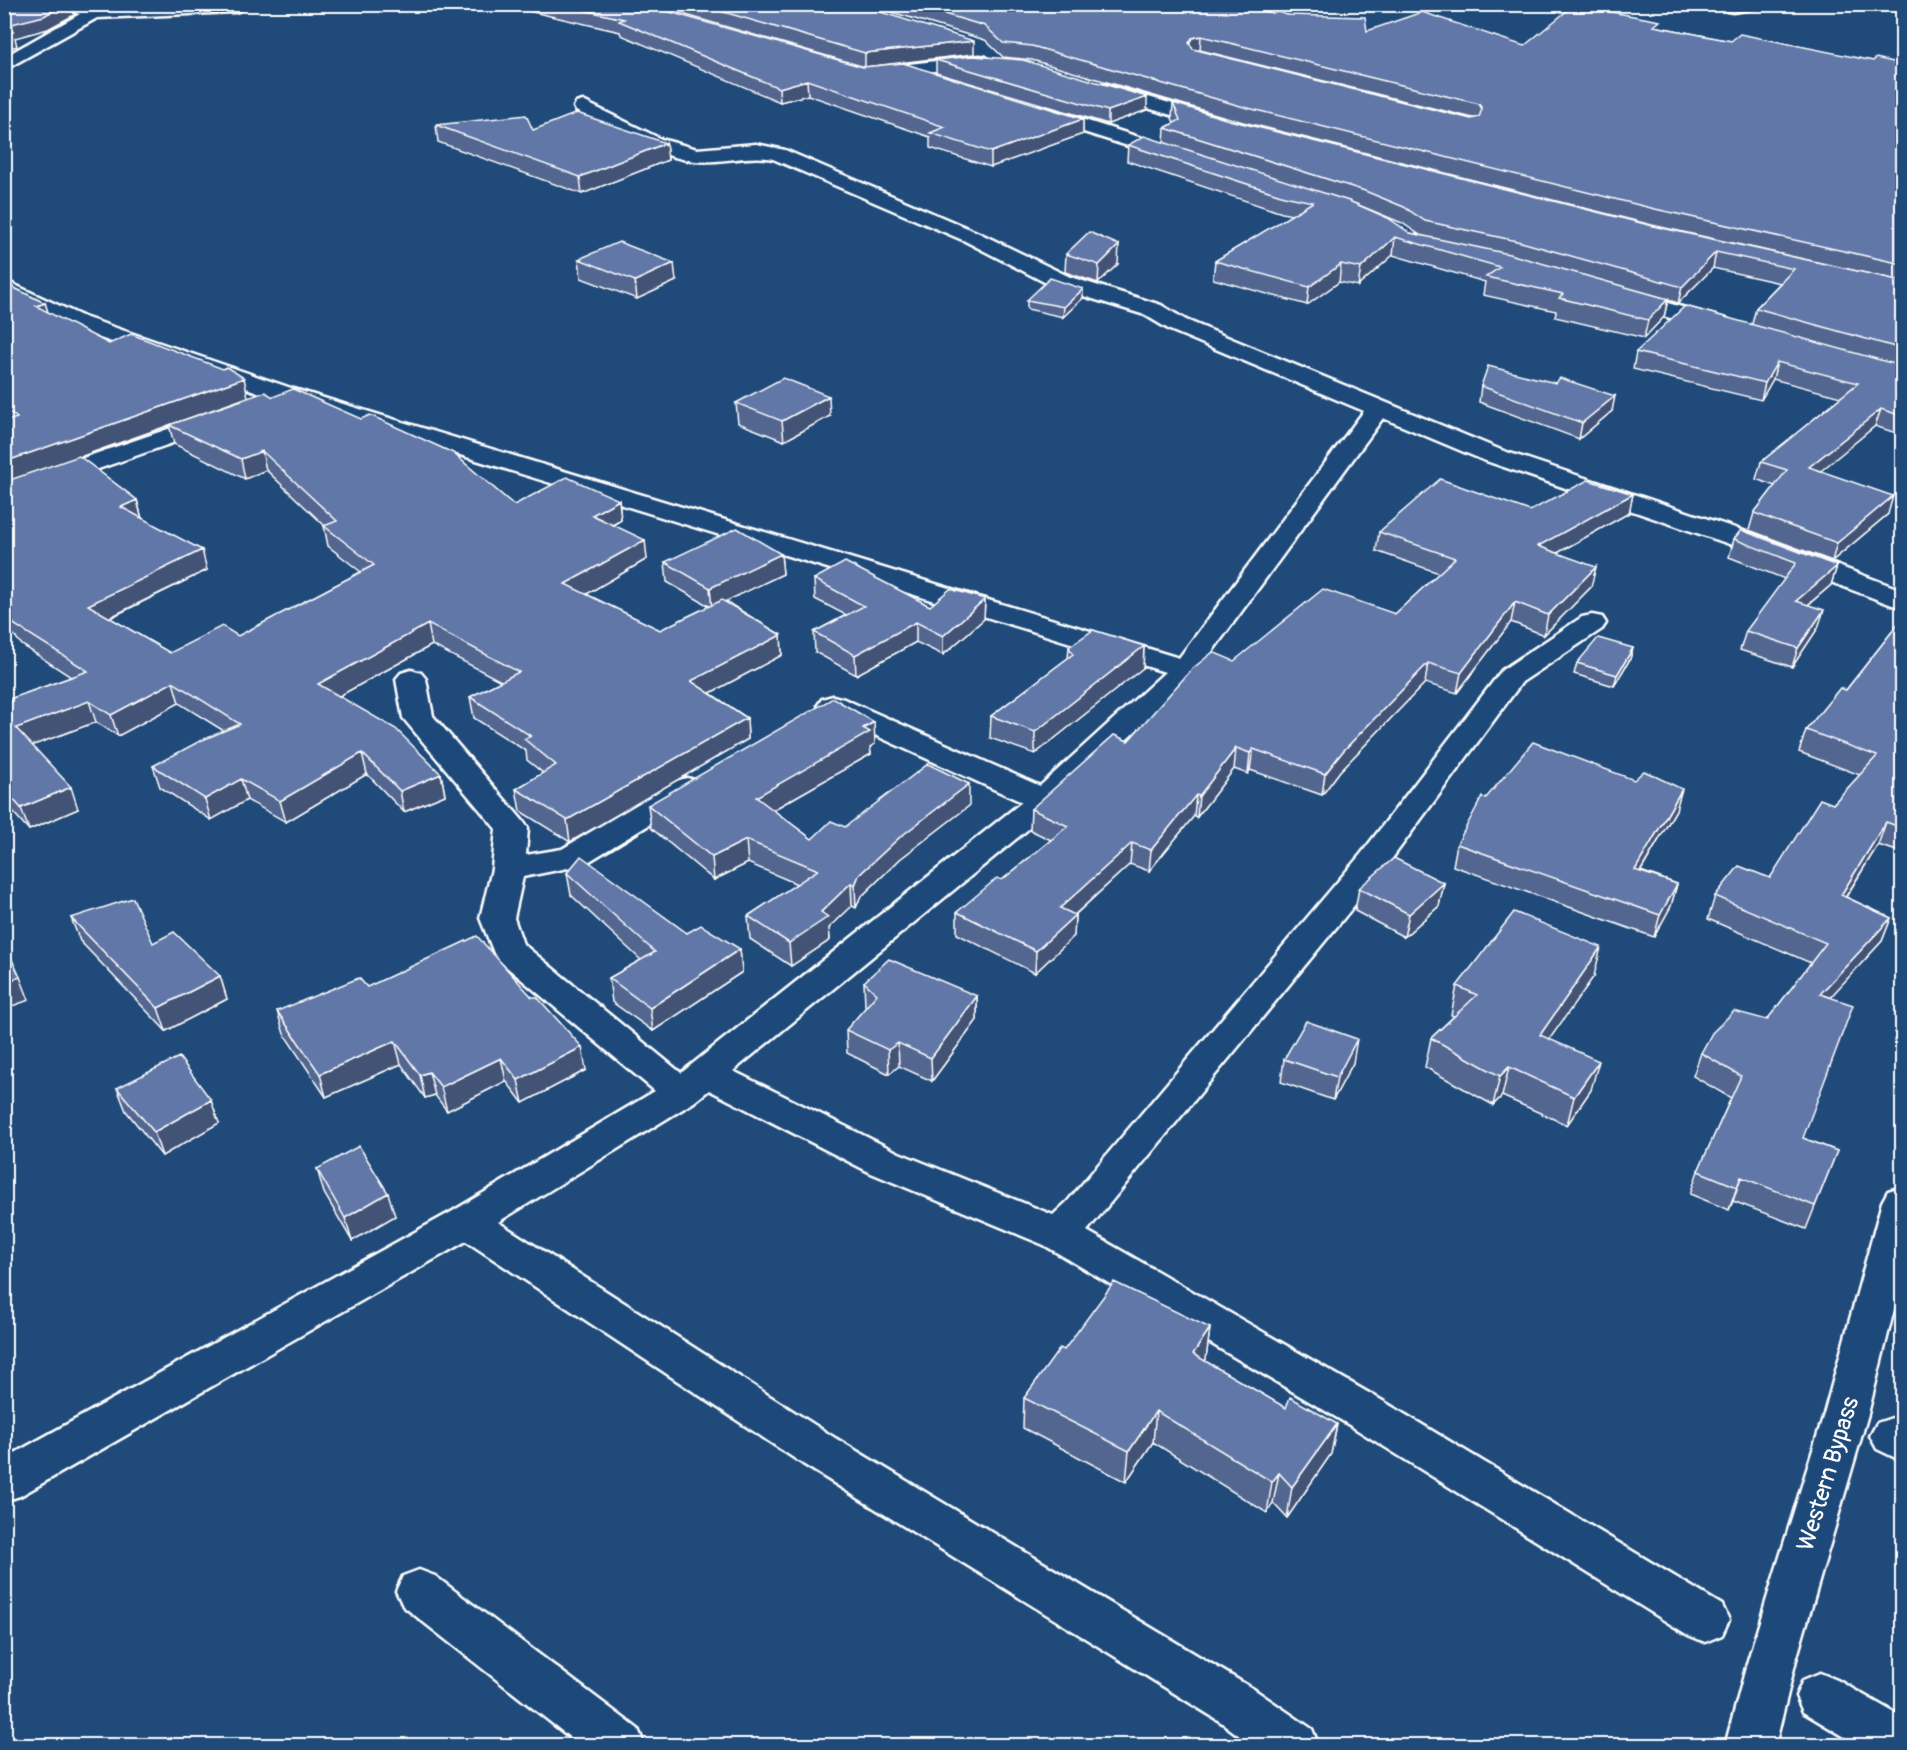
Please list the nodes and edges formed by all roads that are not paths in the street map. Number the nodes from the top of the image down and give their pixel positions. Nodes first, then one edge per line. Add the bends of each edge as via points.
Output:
1 (68, 4) edge
2 (242, 4) edge
3 (1752, 4) edge
4 (1733, 7) dead end
5 (93, 13) junction
6 (978, 46) dead end
7 (4, 65) edge
8 (854, 71) edge
9 (900, 71) junction
10 (1083, 83) edge
11 (951, 85) edge
12 (1016, 104) edge
13 (583, 107) dead end
14 (1235, 128) edge
15 (1192, 160) edge
16 (4, 286) edge
17 (1607, 293) edge
18 (1738, 329) edge
19 (286, 394) junction
20 (1378, 408) junction
21 (4, 494) edge
22 (1902, 599) edge
23 (1592, 623) dead end
24 (1185, 669) junction
25 (411, 679) dead end
26 (812, 717) edge
27 (711, 774) edge
28 (1044, 800) junction
29 (508, 869) junction
30 (693, 1083) junction
31 (1902, 1202) edge
32 (467, 1222) junction
33 (1058, 1234) junction
34 (4, 1482) edge
35 (419, 1591) dead end
36 (1705, 1620) dead end
37 (1820, 1696) dead end
38 (1902, 1743) edge
39 (621, 1746) edge
40 (1295, 1746) edge
41 (1750, 1746) edge

1 - 5 street
2 - 5 street
3 - 4 street
5 - 7 street
6 - 9 street via 998,63 973,61
8 - 9 street
9 - 11 street
10 - 14 street
12 - 15 street
13 - 20 street via 654,143 696,155 756,150 778,154 972,237 1062,282 1153,310 1178,325
16 - 19 street via 76,321
17 - 18 street
19 - 21 street
19 - 24 street
20 - 22 street via 1492,454 1747,541
20 - 24 street
23 - 33 street via 1512,676 1373,861 1081,1213
24 - 28 street
25 - 29 street via 418,718 512,828
26 - 28 street via 832,705
27 - 29 street via 571,858
28 - 30 street
29 - 30 street via 497,918 508,950
30 - 32 street
30 - 33 street
31 - 41 street, Western Bypass via 1846,1414
32 - 34 street
32 - 40 street via 819,1451 1238,1706
33 - 36 street via 1366,1413
35 - 39 street
37 - 38 street

